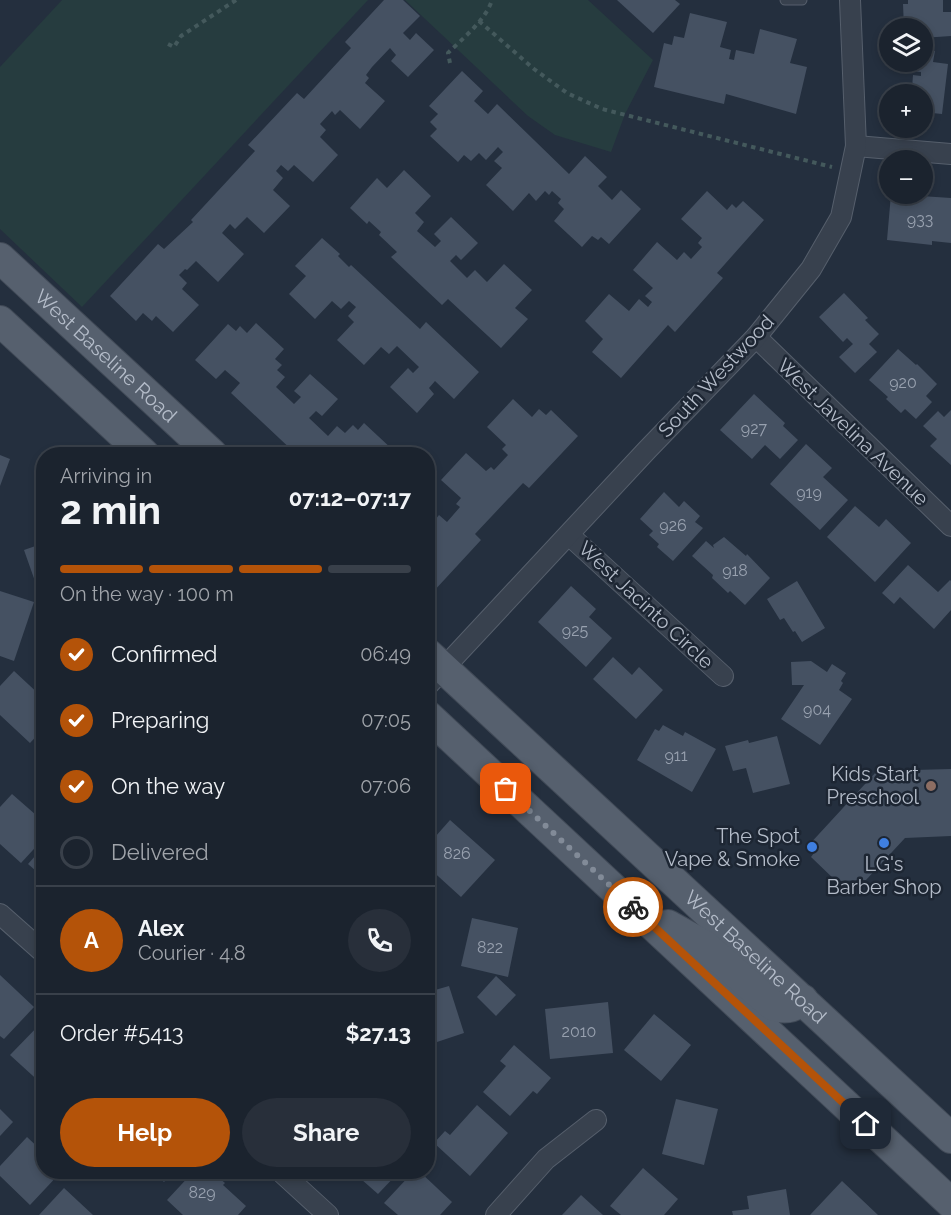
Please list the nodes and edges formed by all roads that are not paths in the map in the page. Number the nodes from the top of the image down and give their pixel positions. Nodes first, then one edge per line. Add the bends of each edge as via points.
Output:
1 (785, 0) edge
2 (802, 0) edge
3 (850, 0) edge
4 (856, 146) junction
5 (951, 154) edge
6 (0, 258) edge
7 (0, 321) edge
8 (756, 337) junction
9 (136, 447) edge
10 (204, 447) edge
11 (951, 526) edge
12 (569, 535) junction
13 (435, 667) edge
14 (435, 671) edge
15 (723, 676) dead end
16 (435, 723) edge
17 (628, 903) junction
18 (0, 914) edge
19 (36, 946) edge
20 (803, 1000) junction
21 (596, 1120) dead end
22 (951, 1138) edge
23 (289, 1179) edge
24 (951, 1203) edge
25 (328, 1215) edge
26 (495, 1215) edge

1 - 2 lane
3 - 4 street, South Westwood
4 - 5 street
4 - 8 street, South Westwood via 841,217 811,269
6 - 10 main road, West Baseline Road
7 - 9 main road
8 - 11 street, West Javelina Avenue
8 - 12 street, South Westwood
12 - 13 street, South Westwood
12 - 15 street, West Jacinto Circle
14 - 20 main road, West Baseline Road
16 - 17 main road
17 - 20 main road via 704,945 771,1004 788,1008
17 - 24 main road
18 - 19 street
20 - 22 main road, West Baseline Road
21 - 26 street via 546,1159
23 - 25 street

